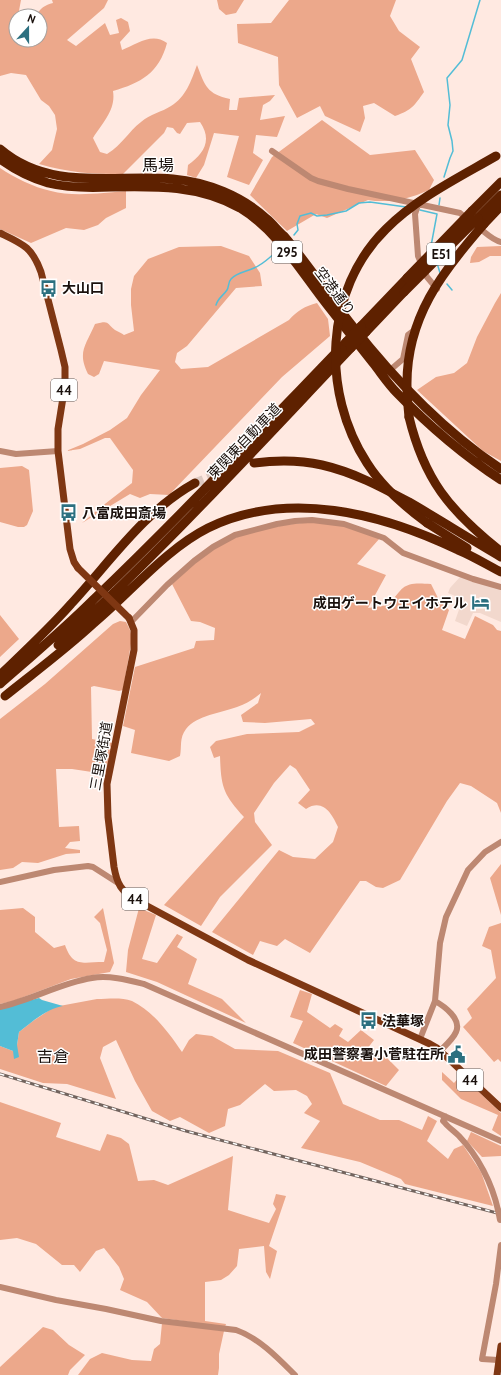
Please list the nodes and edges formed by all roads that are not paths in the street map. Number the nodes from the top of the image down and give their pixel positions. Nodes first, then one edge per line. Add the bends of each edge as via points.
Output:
1 (0, 149) edge
2 (272, 151) dead end
3 (499, 155) edge
4 (0, 159) edge
5 (501, 182) edge
6 (501, 195) edge
7 (418, 205) junction
8 (501, 206) edge
9 (479, 221) junction
10 (0, 234) edge
11 (501, 242) edge
12 (438, 289) junction
13 (364, 329) junction
14 (348, 345) junction
15 (389, 370) junction
16 (0, 451) edge
17 (58, 451) junction
18 (254, 463) dead end
19 (501, 469) edge
20 (501, 480) edge
21 (195, 483) tunnel mouth
22 (501, 552) edge
23 (501, 557) edge
24 (501, 569) edge
25 (501, 572) edge
26 (501, 587) edge
27 (130, 620) junction
28 (0, 675) edge
29 (0, 684) edge
30 (2, 698) edge
31 (501, 842) edge
32 (0, 882) edge
33 (118, 883) junction
34 (435, 1001) junction
35 (0, 1007) edge
36 (420, 1039) junction
37 (440, 1051) junction
38 (501, 1108) edge
39 (445, 1116) junction
40 (501, 1141) edge
41 (501, 1222) edge
42 (501, 1245) edge
43 (0, 1287) edge
44 (501, 1346) edge
45 (498, 1360) junction
46 (295, 1375) edge
47 (497, 1375) edge

1 - 15 highway, 空港通り / 295 via 29,166 62,177 174,179 204,185 243,201 284,236
2 - 7 street via 318,181
3 - 24 highway, bridge via 416,203 376,239 357,267 347,289 338,323 335,370 342,408 352,435 377,476 402,503 426,522
4 - 20 highway, 空港通り / 295 via 24,174 49,183 86,188 179,188 203,192 240,208 259,222 283,247 396,391 418,414 460,451
5 - 9 highway, 東関東自動車道 / E51
6 - 9 highway, 東関東自動車道 / E51
7 - 9 street via 460,213
7 - 12 street via 415,214 418,256 427,276
8 - 9 highway
9 - 11 street via 494,240
9 - 12 street via 462,255
9 - 13 highway, 東関東自動車道 / E51, bridge
9 - 13 highway, 東関東自動車道 / E51, bridge via 407,278
9 - 22 highway, bridge via 428,298 419,319 408,363 409,417 423,461 438,488 465,521
10 - 17 main road, 44 via 27,248 37,260 41,272 64,367 65,385 58,428
12 - 15 street via 420,326 408,335 403,359
13 - 14 highway, 東関東自動車道 / E51, bridge
14 - 29 highway, 東関東自動車道 / E51 via 145,549 71,621
14 - 30 highway, 東関東自動車道 / E51 via 257,448 178,529
15 - 19 highway, 空港通り / 295 via 448,430
16 - 17 street via 16,454
17 - 27 main road, 44, bridge via 70,549 74,562
18 - 23 highway via 302,461 358,476 430,514
21 - 28 highway via 180,491 148,518 71,604
25 - 30 highway via 426,536 360,515 307,508 246,513 207,528 173,551 94,624
26 - 27 street via 403,553 384,538 344,524 312,520 295,521 235,535 213,547 194,561
27 - 33 main road, 三里塚街道 / 44 via 134,630 134,650 106,790
31 - 34 street via 484,852 468,870 446,917 440,943
32 - 33 street via 54,870 88,866
33 - 36 main road, 44 via 129,896 248,960
34 - 36 street
34 - 37 street via 445,1007 457,1022 455,1034
35 - 39 street via 93,978 112,978 144,984
36 - 37 main road, 44
37 - 38 main road, 44
39 - 40 street
39 - 41 street, bridge via 445,1124 478,1162 492,1190
42 - 45 street via 482,1359
43 - 46 street via 161,1321 236,1330 265,1348
44 - 45 main road
45 - 47 main road

